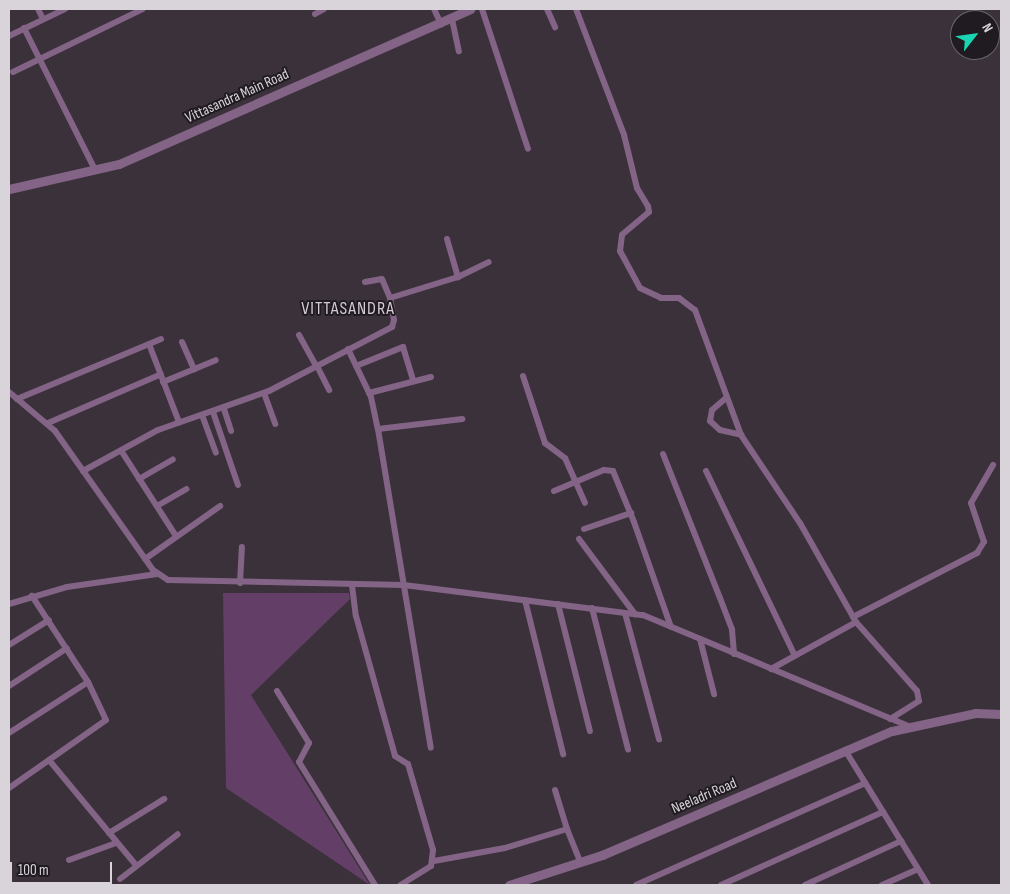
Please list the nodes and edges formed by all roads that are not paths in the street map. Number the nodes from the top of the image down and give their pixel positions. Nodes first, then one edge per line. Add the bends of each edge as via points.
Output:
1 (38, 9) edge
2 (65, 9) edge
3 (143, 9) edge
4 (324, 9) edge
5 (434, 9) edge
6 (470, 9) edge
7 (482, 9) edge
8 (547, 9) edge
9 (576, 9) edge
10 (315, 14) dead end
11 (43, 19) junction
12 (452, 19) junction
13 (442, 24) junction
14 (554, 27) dead end
15 (24, 28) junction
16 (9, 36) edge
17 (459, 51) dead end
18 (39, 59) junction
19 (13, 72) dead end
20 (528, 149) dead end
21 (95, 170) junction
22 (9, 189) edge
23 (447, 239) dead end
24 (488, 262) dead end
25 (458, 277) junction
26 (364, 282) dead end
27 (390, 298) junction
28 (299, 335) dead end
29 (161, 339) dead end
30 (182, 342) dead end
31 (149, 344) junction
32 (348, 349) junction
33 (216, 360) dead end
34 (317, 366) junction
35 (356, 366) junction
36 (194, 369) junction
37 (160, 374) junction
38 (523, 376) dead end
39 (431, 377) dead end
40 (413, 379) junction
41 (164, 382) junction
42 (330, 390) dead end
43 (9, 392) edge
44 (264, 393) junction
45 (369, 393) junction
46 (726, 398) junction
47 (18, 399) junction
48 (224, 408) junction
49 (212, 412) junction
50 (202, 415) junction
51 (462, 419) dead end
52 (179, 422) junction
53 (48, 424) junction
54 (276, 424) dead end
55 (378, 429) junction
56 (231, 431) dead end
57 (741, 435) junction
58 (122, 452) junction
59 (216, 453) dead end
60 (663, 454) dead end
61 (172, 459) dead end
62 (993, 465) dead end
63 (83, 471) junction
64 (706, 471) dead end
65 (139, 479) junction
66 (576, 481) junction
67 (238, 485) dead end
68 (187, 489) dead end
69 (554, 490) dead end
70 (586, 503) dead end
71 (157, 506) junction
72 (220, 506) dead end
73 (631, 513) junction
74 (584, 529) dead end
75 (176, 536) junction
76 (579, 539) dead end
77 (242, 547) dead end
78 (145, 560) junction
79 (157, 574) junction
80 (240, 584) junction
81 (404, 584) junction
82 (352, 585) junction
83 (32, 596) junction
84 (526, 600) junction
85 (9, 604) edge
86 (558, 604) junction
87 (592, 608) junction
88 (625, 613) junction
89 (635, 614) junction
90 (855, 619) junction
91 (49, 620) junction
92 (671, 627) junction
93 (700, 639) junction
94 (9, 645) edge
95 (67, 648) junction
96 (734, 654) junction
97 (795, 656) junction
98 (771, 670) junction
99 (88, 682) junction
100 (9, 686) edge
101 (277, 691) dead end
102 (714, 694) dead end
103 (1001, 714) edge
104 (890, 719) junction
105 (908, 726) junction
106 (590, 731) dead end
107 (9, 733) edge
108 (659, 739) dead end
109 (432, 748) dead end
110 (628, 748) dead end
111 (845, 750) junction
112 (563, 754) dead end
113 (49, 760) junction
114 (865, 783) junction
115 (9, 788) edge
116 (555, 790) dead end
117 (164, 799) dead end
118 (883, 812) junction
119 (567, 829) junction
120 (109, 833) junction
121 (178, 834) dead end
122 (901, 841) junction
123 (116, 843) junction
124 (69, 860) dead end
125 (434, 861) junction
126 (581, 863) junction
127 (135, 864) junction
128 (918, 869) junction
129 (120, 879) dead end
130 (530, 882) edge
131 (375, 885) edge
132 (401, 885) edge
133 (509, 885) edge
134 (636, 885) edge
135 (720, 885) edge
136 (804, 885) edge
137 (882, 885) edge
138 (928, 885) edge

1 - 11 street
2 - 11 street
3 - 18 street
4 - 10 street
5 - 13 street
6 - 12 street, Vittasandra Main Road
7 - 20 street
8 - 14 street
9 - 46 street via 624,135 638,188 648,206 649,212 622,235 620,252 640,288 661,298 679,298 695,310
11 - 15 street
12 - 13 street, Vittasandra Main Road
12 - 17 street
13 - 21 street, Vittasandra Main Road via 388,44 126,160
15 - 16 street
15 - 18 street
18 - 19 street
18 - 21 street
21 - 22 street, Vittasandra Main Road
23 - 25 street
24 - 25 street
25 - 27 street
26 - 27 street via 382,279
27 - 32 street via 392,326
28 - 34 street
29 - 31 street
30 - 36 street
31 - 37 street
31 - 47 street
32 - 34 street
32 - 35 street
33 - 36 street
34 - 42 street
34 - 44 street
35 - 40 street via 403,347
35 - 45 street
36 - 41 street
37 - 41 street
37 - 53 street
38 - 66 street via 545,443 565,458
39 - 40 street
40 - 45 street
41 - 52 street
43 - 47 street
44 - 48 street
44 - 54 street
45 - 55 street
46 - 57 street
46 - 57 street via 712,410 710,421 720,430
47 - 53 street
48 - 49 street
48 - 56 street
49 - 50 street
49 - 67 street
50 - 52 street
50 - 59 street
51 - 55 street
52 - 58 street
53 - 63 street
55 - 81 street
57 - 90 street via 800,523
58 - 63 street
58 - 65 street
60 - 96 street via 732,630
61 - 65 street
62 - 90 street via 971,503 984,542 977,554
63 - 78 street
64 - 97 street
65 - 71 street
66 - 69 street
66 - 70 street
66 - 73 street via 604,470 612,471
68 - 71 street
71 - 75 street
72 - 75 street
73 - 74 street
73 - 92 street
75 - 78 street
76 - 89 street
77 - 80 street
78 - 79 street
79 - 80 street via 176,582
79 - 83 street via 67,586
80 - 82 street
81 - 82 street
81 - 84 street
81 - 109 street
82 - 125 street via 356,616 395,756 408,764
83 - 85 street
83 - 91 street
84 - 86 street
84 - 112 street
86 - 87 street
86 - 106 street
87 - 88 street
87 - 110 street
88 - 89 street
88 - 108 street
89 - 92 street
90 - 97 street
90 - 104 street via 917,691 919,702
91 - 94 street
91 - 95 street
92 - 93 street
93 - 96 street
93 - 102 street
95 - 99 street
95 - 100 street
96 - 98 street
97 - 98 street
98 - 104 street
99 - 107 street
99 - 113 street via 106,720
101 - 131 street via 309,743 299,762
103 - 105 street, Neeladri Road via 975,713
104 - 105 street
105 - 111 street, Neeladri Road
111 - 114 street
111 - 126 street, Neeladri Road
113 - 115 street
113 - 120 street
114 - 118 street
114 - 134 street
116 - 119 street
117 - 120 street
118 - 122 street
118 - 135 street
119 - 125 street via 505,848
119 - 126 street
120 - 123 street
121 - 127 street
122 - 128 street
122 - 136 street
123 - 124 street
123 - 127 street
125 - 132 street
126 - 130 street, Neeladri Road
127 - 129 street
128 - 137 street
128 - 138 street
130 - 133 street, Neeladri Road

